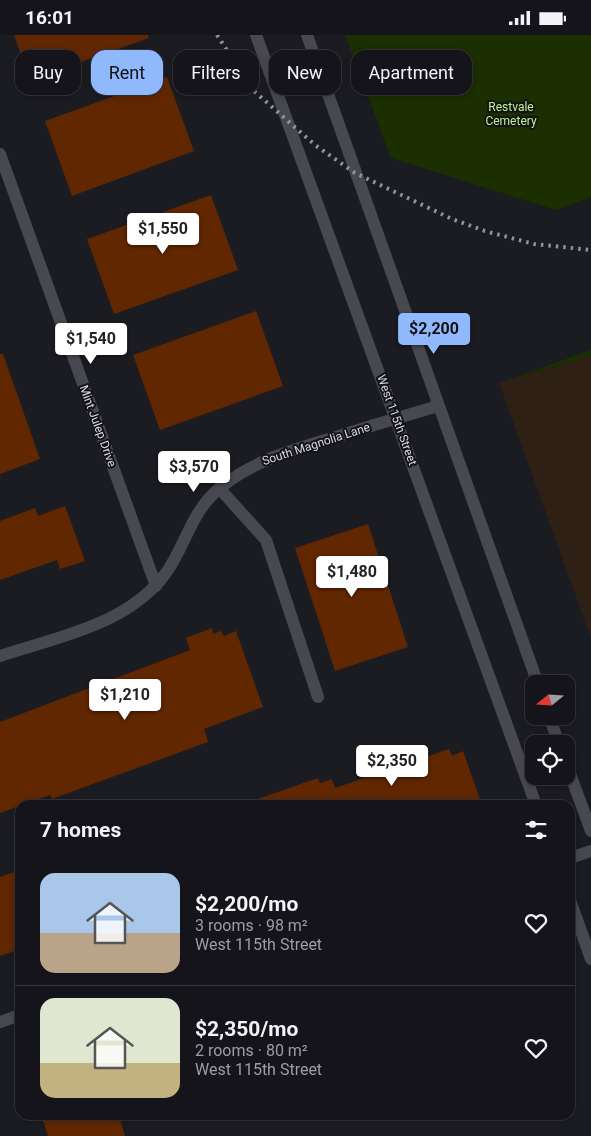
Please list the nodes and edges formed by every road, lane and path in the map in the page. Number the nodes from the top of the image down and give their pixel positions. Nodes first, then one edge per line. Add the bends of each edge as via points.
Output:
1 (256, 35) edge
2 (306, 35) edge
3 (0, 154) edge
4 (438, 406) junction
5 (397, 419) junction
6 (219, 488) junction
7 (156, 585) junction
8 (0, 656) edge
9 (535, 675) edge
10 (318, 697) dead end
11 (574, 785) edge
12 (534, 800) edge
13 (591, 831) edge
14 (591, 851) edge
15 (575, 856) edge
16 (575, 914) edge
17 (591, 959) edge
18 (15, 1017) edge
19 (0, 1022) edge

1 - 5 street, West 115th Street
2 - 4 street
3 - 7 street, Mint Julep Drive
4 - 5 street, South Magnolia Lane
4 - 9 street
5 - 6 street, South Magnolia Lane via 271,457
5 - 12 street, West 115th Street
6 - 7 street, South Magnolia Lane via 201,506 176,557
6 - 10 street via 266,540
7 - 8 street, South Magnolia Lane via 136,604 107,620
11 - 13 street
14 - 15 street
16 - 17 street
18 - 19 street

